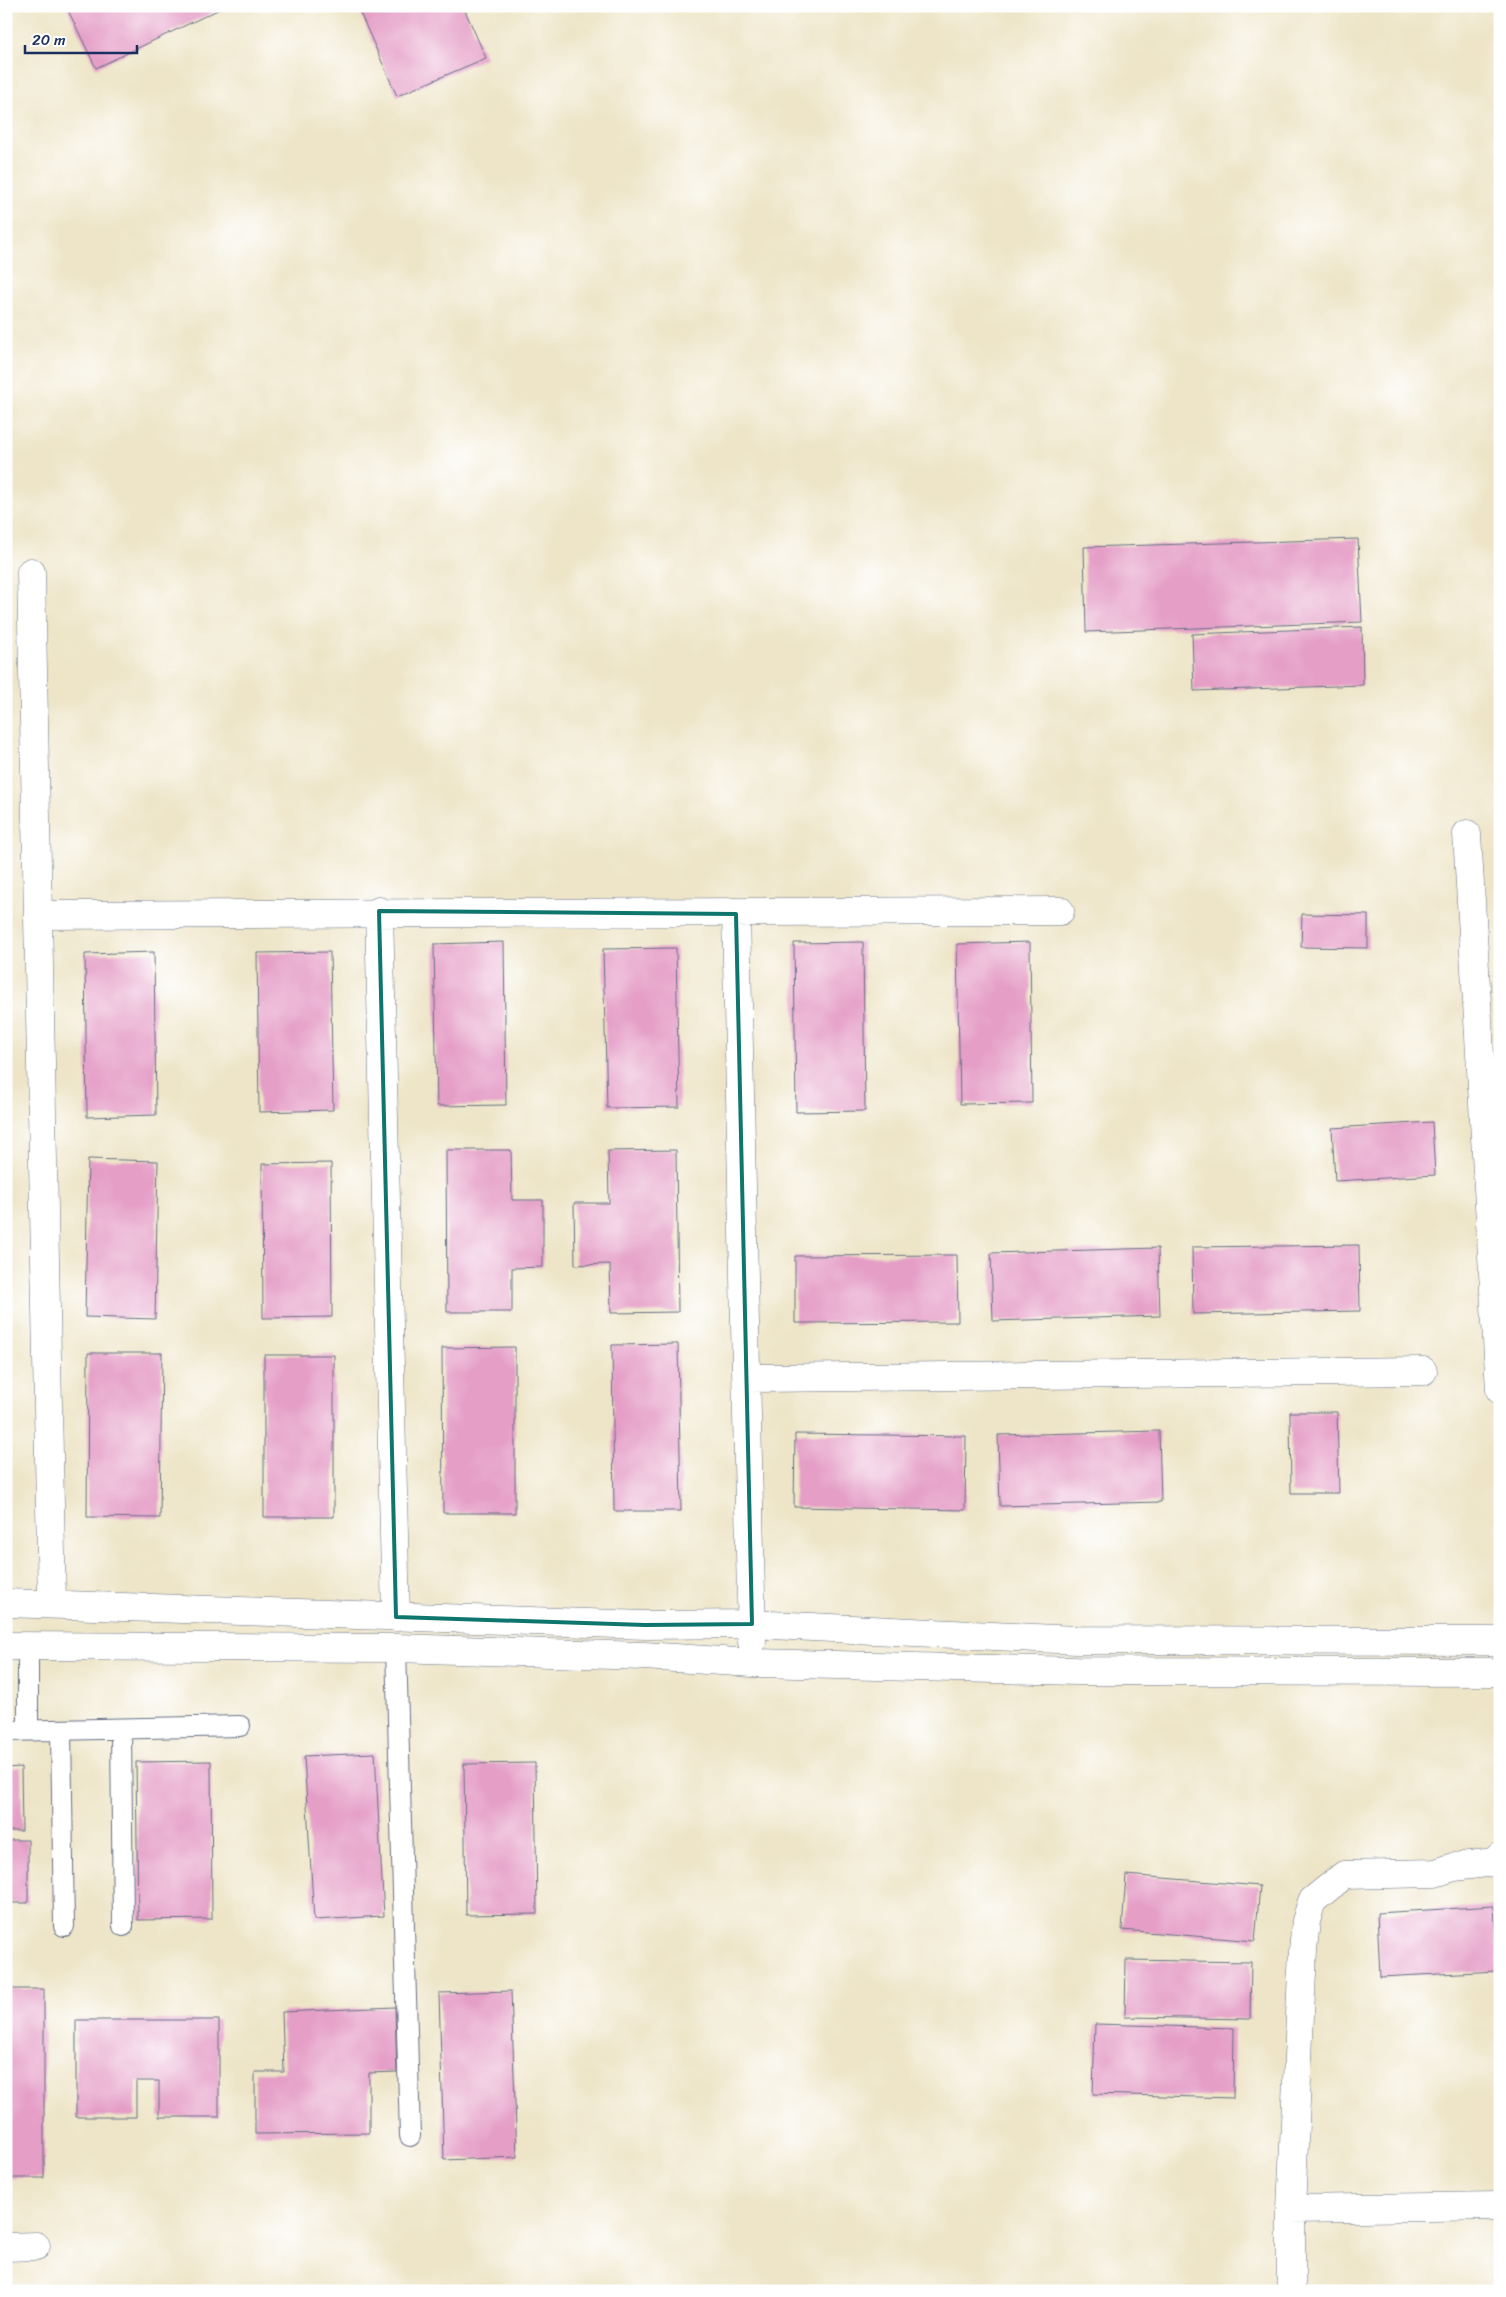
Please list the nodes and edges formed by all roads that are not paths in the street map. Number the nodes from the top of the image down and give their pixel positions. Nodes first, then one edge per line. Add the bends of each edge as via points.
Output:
1 (31, 572) dead end
2 (1467, 834) dead end
3 (379, 911) junction
4 (1060, 911) dead end
5 (736, 914) junction
6 (39, 915) junction
7 (1423, 1371) dead end
8 (747, 1378) junction
9 (1500, 1390) edge
10 (6, 1603) edge
11 (52, 1603) junction
12 (396, 1618) junction
13 (752, 1624) junction
14 (1280, 1640) junction
15 (1500, 1641) edge
16 (17, 1646) edge
17 (396, 1648) junction
18 (752, 1663) junction
19 (1281, 1671) junction
20 (1500, 1672) edge
21 (240, 1726) dead end
22 (28, 1730) junction
23 (60, 1730) junction
24 (121, 1730) junction
25 (6, 1731) edge
26 (1500, 1856) edge
27 (64, 1926) dead end
28 (123, 1926) dead end
29 (410, 2136) dead end
30 (1500, 2206) edge
31 (1292, 2210) junction
32 (36, 2246) dead end
33 (6, 2247) edge
34 (1291, 2291) edge

1 - 6 street
2 - 9 street
3 - 5 street
3 - 6 street
3 - 12 street
4 - 5 street
5 - 8 street
6 - 11 street
7 - 8 street
8 - 13 street
10 - 11 street
11 - 12 street
12 - 13 street via 645,1626
13 - 14 street via 1076,1640
13 - 18 street
14 - 15 street
14 - 19 street
16 - 17 street
16 - 22 lane
17 - 18 street
17 - 29 lane
18 - 19 street via 1076,1671
19 - 20 street
21 - 24 lane
22 - 23 lane
22 - 25 lane
23 - 24 lane
23 - 27 lane
24 - 28 lane
26 - 31 street via 1494,1862 1435,1873 1344,1875 1312,1901 1303,1950
30 - 31 street
31 - 34 street
32 - 33 street

